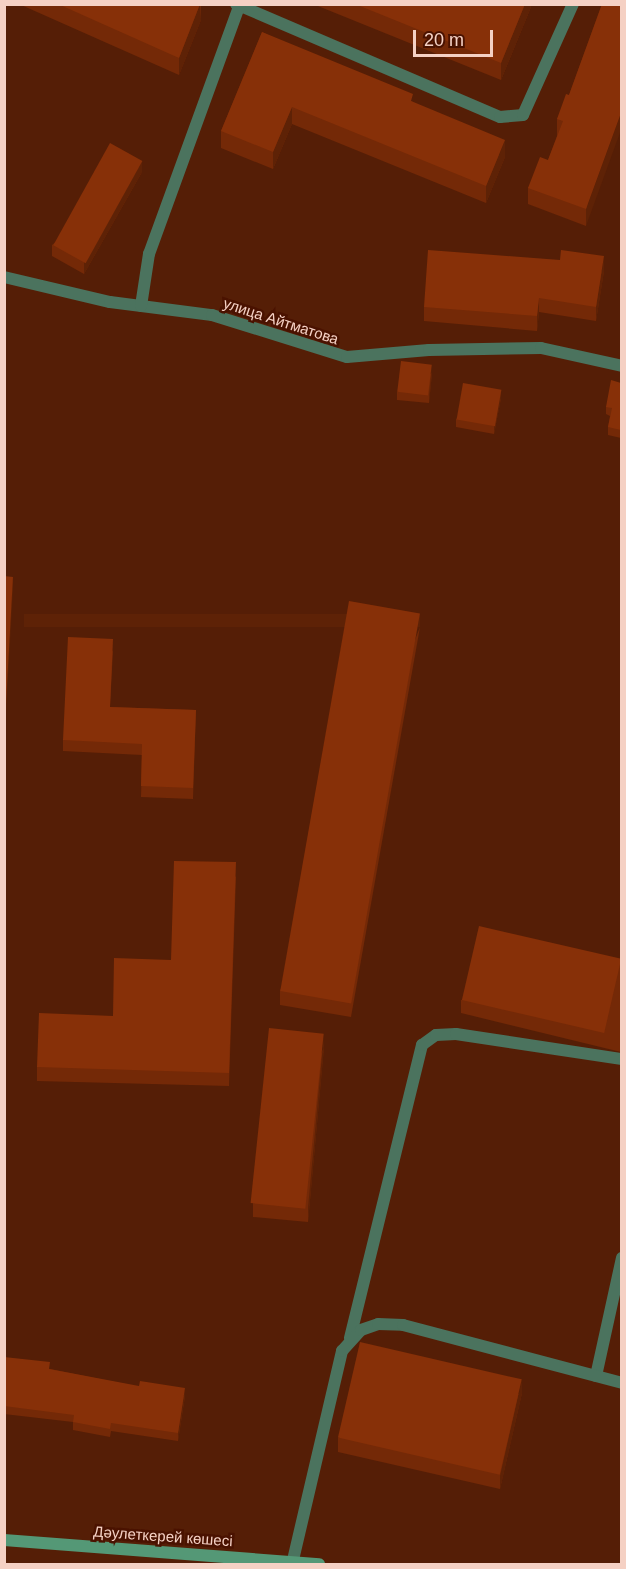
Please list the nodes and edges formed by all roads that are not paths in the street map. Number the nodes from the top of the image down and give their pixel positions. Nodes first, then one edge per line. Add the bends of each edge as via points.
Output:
1 (573, 4) edge
2 (238, 5) edge
3 (4, 276) edge
4 (141, 306) junction
5 (621, 366) edge
6 (621, 1059) edge
7 (621, 1258) edge
8 (350, 1338) junction
9 (596, 1376) junction
10 (621, 1383) edge
11 (4, 1540) edge
12 (293, 1560) junction
13 (320, 1564) edge

1 - 2 street via 523,115 500,117
2 - 4 street via 149,254
3 - 4 street, улица Айтматова
4 - 5 street, улица Айтматова via 212,315 346,357 429,350 541,348
6 - 8 street via 456,1034 436,1035 422,1045
7 - 9 street
8 - 9 street via 378,1324 403,1325
8 - 12 street via 336,1374
9 - 10 street
11 - 12 main road, Дәулеткерей көшесі
12 - 13 main road, Дәулеткерей көшесі

